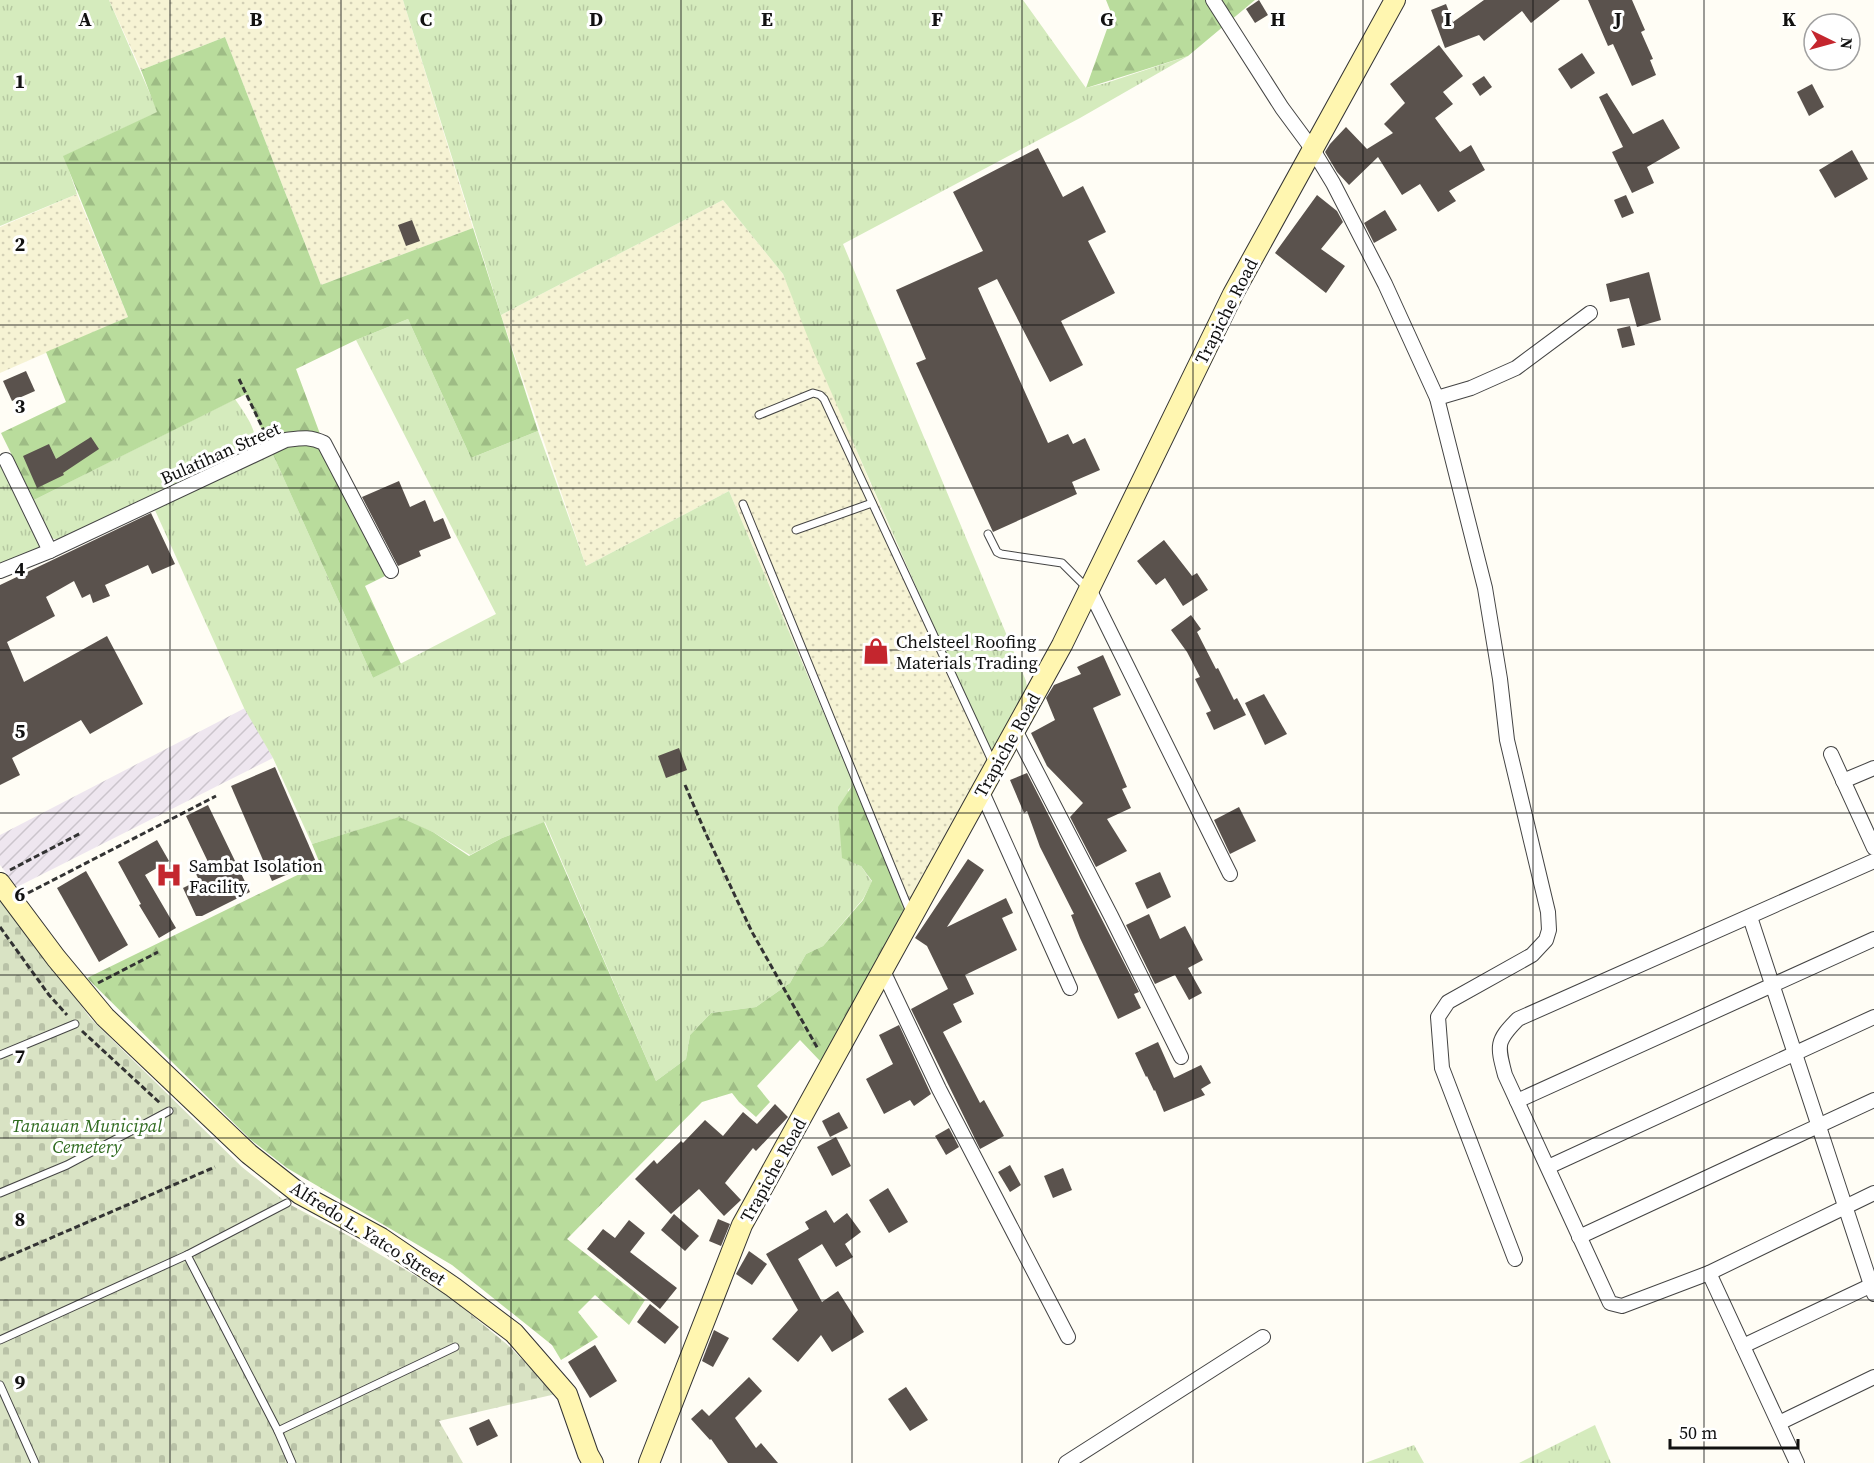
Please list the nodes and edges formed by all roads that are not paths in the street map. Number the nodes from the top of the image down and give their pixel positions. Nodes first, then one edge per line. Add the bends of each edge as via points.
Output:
1 (1213, 0) edge
2 (1397, 3) edge
3 (1313, 150) junction
4 (1590, 313) dead end
5 (1437, 398) junction
6 (759, 415) dead end
7 (6, 460) dead end
8 (872, 503) junction
9 (743, 504) dead end
10 (796, 530) dead end
11 (988, 534) dead end
12 (50, 551) junction
13 (0, 571) edge
14 (391, 571) dead end
15 (1089, 589) junction
16 (1015, 730) junction
17 (1831, 754) dead end
18 (995, 768) junction
19 (1874, 768) edge
20 (1843, 781) junction
21 (981, 792) junction
22 (1874, 848) edge
23 (1874, 861) edge
24 (1230, 874) dead end
25 (0, 884) edge
26 (912, 917) junction
27 (1750, 917) junction
28 (1874, 939) edge
29 (883, 971) junction
30 (1772, 985) junction
31 (1070, 988) dead end
32 (1874, 1017) edge
33 (75, 1024) dead end
34 (1795, 1054) junction
35 (0, 1055) edge
36 (1181, 1058) dead end
37 (1874, 1100) edge
38 (1517, 1101) junction
39 (168, 1111) dead end
40 (1819, 1125) junction
41 (1548, 1167) junction
42 (0, 1193) edge
43 (1874, 1193) edge
44 (287, 1203) dead end
45 (1845, 1207) junction
46 (1579, 1237) junction
47 (187, 1255) junction
48 (1515, 1259) dead end
49 (1709, 1274) junction
50 (1873, 1288) edge
51 (1068, 1337) dead end
52 (1263, 1337) dead end
53 (0, 1340) edge
54 (1743, 1346) junction
55 (455, 1347) dead end
56 (1874, 1377) edge
57 (0, 1384) edge
58 (1779, 1423) junction
59 (278, 1431) junction
60 (35, 1463) edge
61 (292, 1463) edge
62 (593, 1463) edge
63 (649, 1463) edge
64 (1066, 1463) edge
65 (1797, 1463) edge

1 - 3 street
2 - 3 street, Trapiche Road
3 - 5 street via 1385,284
3 - 15 street, Trapiche Road via 1233,294
4 - 5 street via 1516,368
5 - 48 street via 1485,588 1507,740 1548,912 1546,940 1532,955 1448,1002 1438,1017 1442,1068
6 - 8 lane via 813,393 820,395
7 - 12 street
8 - 10 lane
8 - 18 lane
9 - 26 lane
11 - 15 lane via 997,552 1062,563
12 - 13 street, Bulatihan Street
12 - 14 street, Bulatihan Street via 272,447 305,437 324,443
15 - 16 street, Trapiche Road
15 - 24 street
16 - 18 street, Trapiche Road
16 - 36 street
17 - 20 street
18 - 21 street, Trapiche Road
19 - 20 street
20 - 22 street
21 - 26 street, Trapiche Road
21 - 31 street
23 - 27 street
25 - 62 street, Alfredo L. Yatco Street via 105,1017 249,1154 300,1194 381,1238 514,1333 567,1394
26 - 29 street, Trapiche Road
27 - 30 street
27 - 38 street via 1518,1019 1502,1035 1499,1054
28 - 30 street
29 - 51 street via 939,1089
29 - 63 street, Trapiche Road via 742,1225
30 - 34 street
30 - 38 street
32 - 34 street
33 - 35 lane
34 - 40 street
34 - 41 street
37 - 40 street
38 - 41 street
39 - 42 lane via 67,1165
40 - 45 street
40 - 46 street
41 - 46 street
43 - 45 street
44 - 47 lane
45 - 49 street
45 - 50 street
46 - 49 street via 1610,1303 1615,1305 1622,1306
47 - 53 lane
47 - 59 lane
49 - 54 street
50 - 54 street
52 - 64 street
54 - 58 street
55 - 59 lane
56 - 58 street
57 - 60 lane
58 - 65 street
59 - 61 lane

